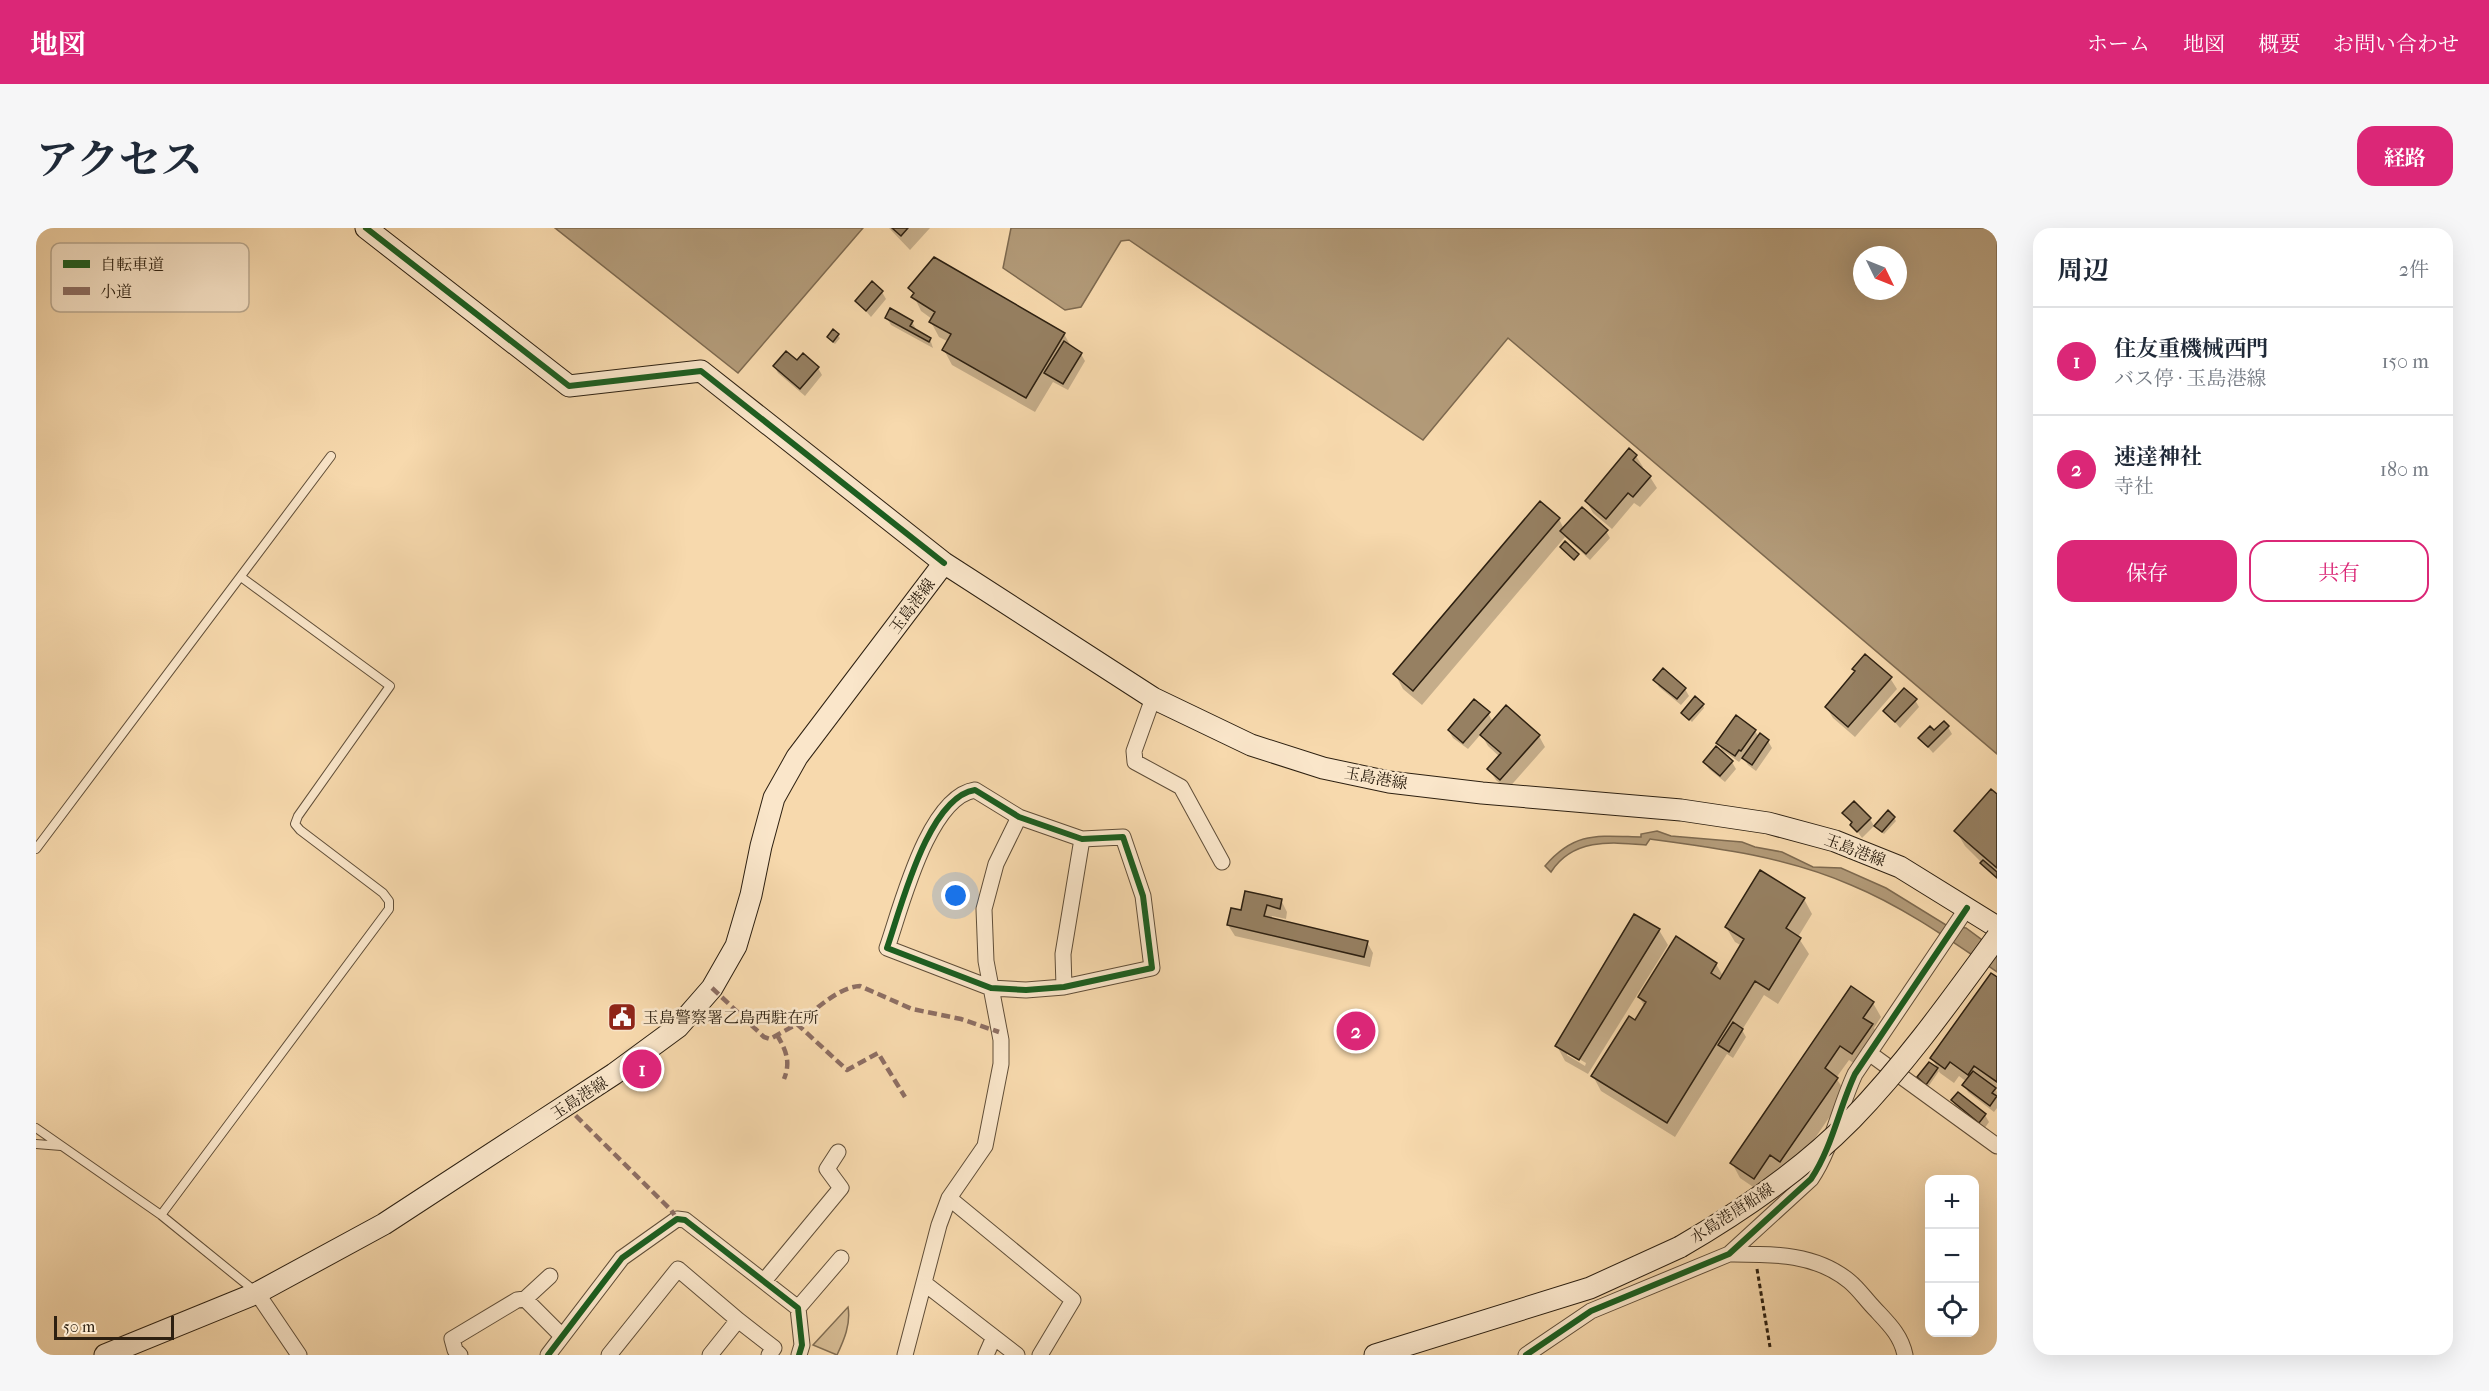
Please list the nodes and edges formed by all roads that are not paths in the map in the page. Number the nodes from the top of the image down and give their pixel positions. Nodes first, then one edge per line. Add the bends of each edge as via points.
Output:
1 (366, 228) edge
2 (331, 456) dead end
3 (944, 563) junction
4 (241, 577) junction
5 (1154, 698) junction
6 (1019, 817) junction
7 (1082, 839) junction
8 (36, 849) edge
9 (1222, 862) dead end
10 (1967, 908) junction
11 (1997, 927) edge
12 (1997, 937) edge
13 (1064, 987) junction
14 (991, 988) junction
15 (1869, 1053) junction
16 (36, 1128) edge
17 (36, 1144) edge
18 (62, 1146) junction
19 (1997, 1146) edge
20 (838, 1152) dead end
21 (948, 1198) junction
22 (161, 1215) junction
23 (1729, 1254) junction
24 (841, 1258) dead end
25 (550, 1275) dead end
26 (764, 1281) junction
27 (924, 1283) junction
28 (258, 1293) junction
29 (525, 1299) junction
30 (798, 1308) junction
31 (738, 1320) junction
32 (562, 1336) junction
33 (994, 1338) junction
34 (105, 1355) edge
35 (299, 1355) edge
36 (460, 1355) edge
37 (548, 1355) edge
38 (609, 1355) edge
39 (710, 1355) edge
40 (769, 1355) edge
41 (799, 1355) edge
42 (905, 1355) edge
43 (986, 1355) edge
44 (1017, 1355) edge
45 (1040, 1355) edge
46 (1375, 1355) edge
47 (1526, 1355) edge
48 (1905, 1355) edge

1 - 3 main road via 569,386 701,371
2 - 4 lane
3 - 5 main road, 玉島港線
3 - 28 main road, 玉島港線 via 797,757 774,798 736,946 712,988 678,1026 614,1074 384,1224
4 - 8 lane
4 - 22 lane via 390,686 295,824 383,893 389,909
5 - 9 street via 1134,751 1135,762 1181,787
5 - 10 main road, 玉島港線 via 1251,745 1334,771 1389,782 1681,810 1779,826 1835,841 1900,867
6 - 7 street
6 - 14 street via 996,864 984,909 983,933
6 - 14 street via 975,790 964,792 951,803 922,845 887,948
7 - 13 street via 1063,954
7 - 13 street via 1123,837 1143,896 1152,968
10 - 11 main road, 玉島港線
10 - 15 street
12 - 46 main road, 水島港唐船線, bridge via 1923,1038 1852,1120 1776,1185 1730,1218 1680,1247 1590,1288
13 - 14 street
14 - 21 street via 1001,1040 993,1106 984,1146
15 - 19 street
15 - 23 street via 1842,1103 1821,1165 1811,1179
16 - 18 lane
17 - 18 lane
18 - 22 lane
20 - 26 street via 827,1169 841,1188
21 - 27 street
21 - 45 street via 1073,1300
22 - 28 lane
23 - 47 street via 1591,1311
23 - 48 street via 1776,1254 1814,1261 1840,1275 1892,1327
24 - 30 street
25 - 29 street
26 - 30 street
26 - 32 street via 685,1220 677,1219 622,1258
27 - 33 street
27 - 42 street
28 - 34 main road, 玉島港線
28 - 35 street
29 - 32 street
29 - 36 street via 517,1300 452,1340
30 - 41 street via 802,1345
31 - 38 street via 678,1269
31 - 39 street
31 - 40 street via 774,1348
32 - 37 street
33 - 43 street
33 - 44 street

